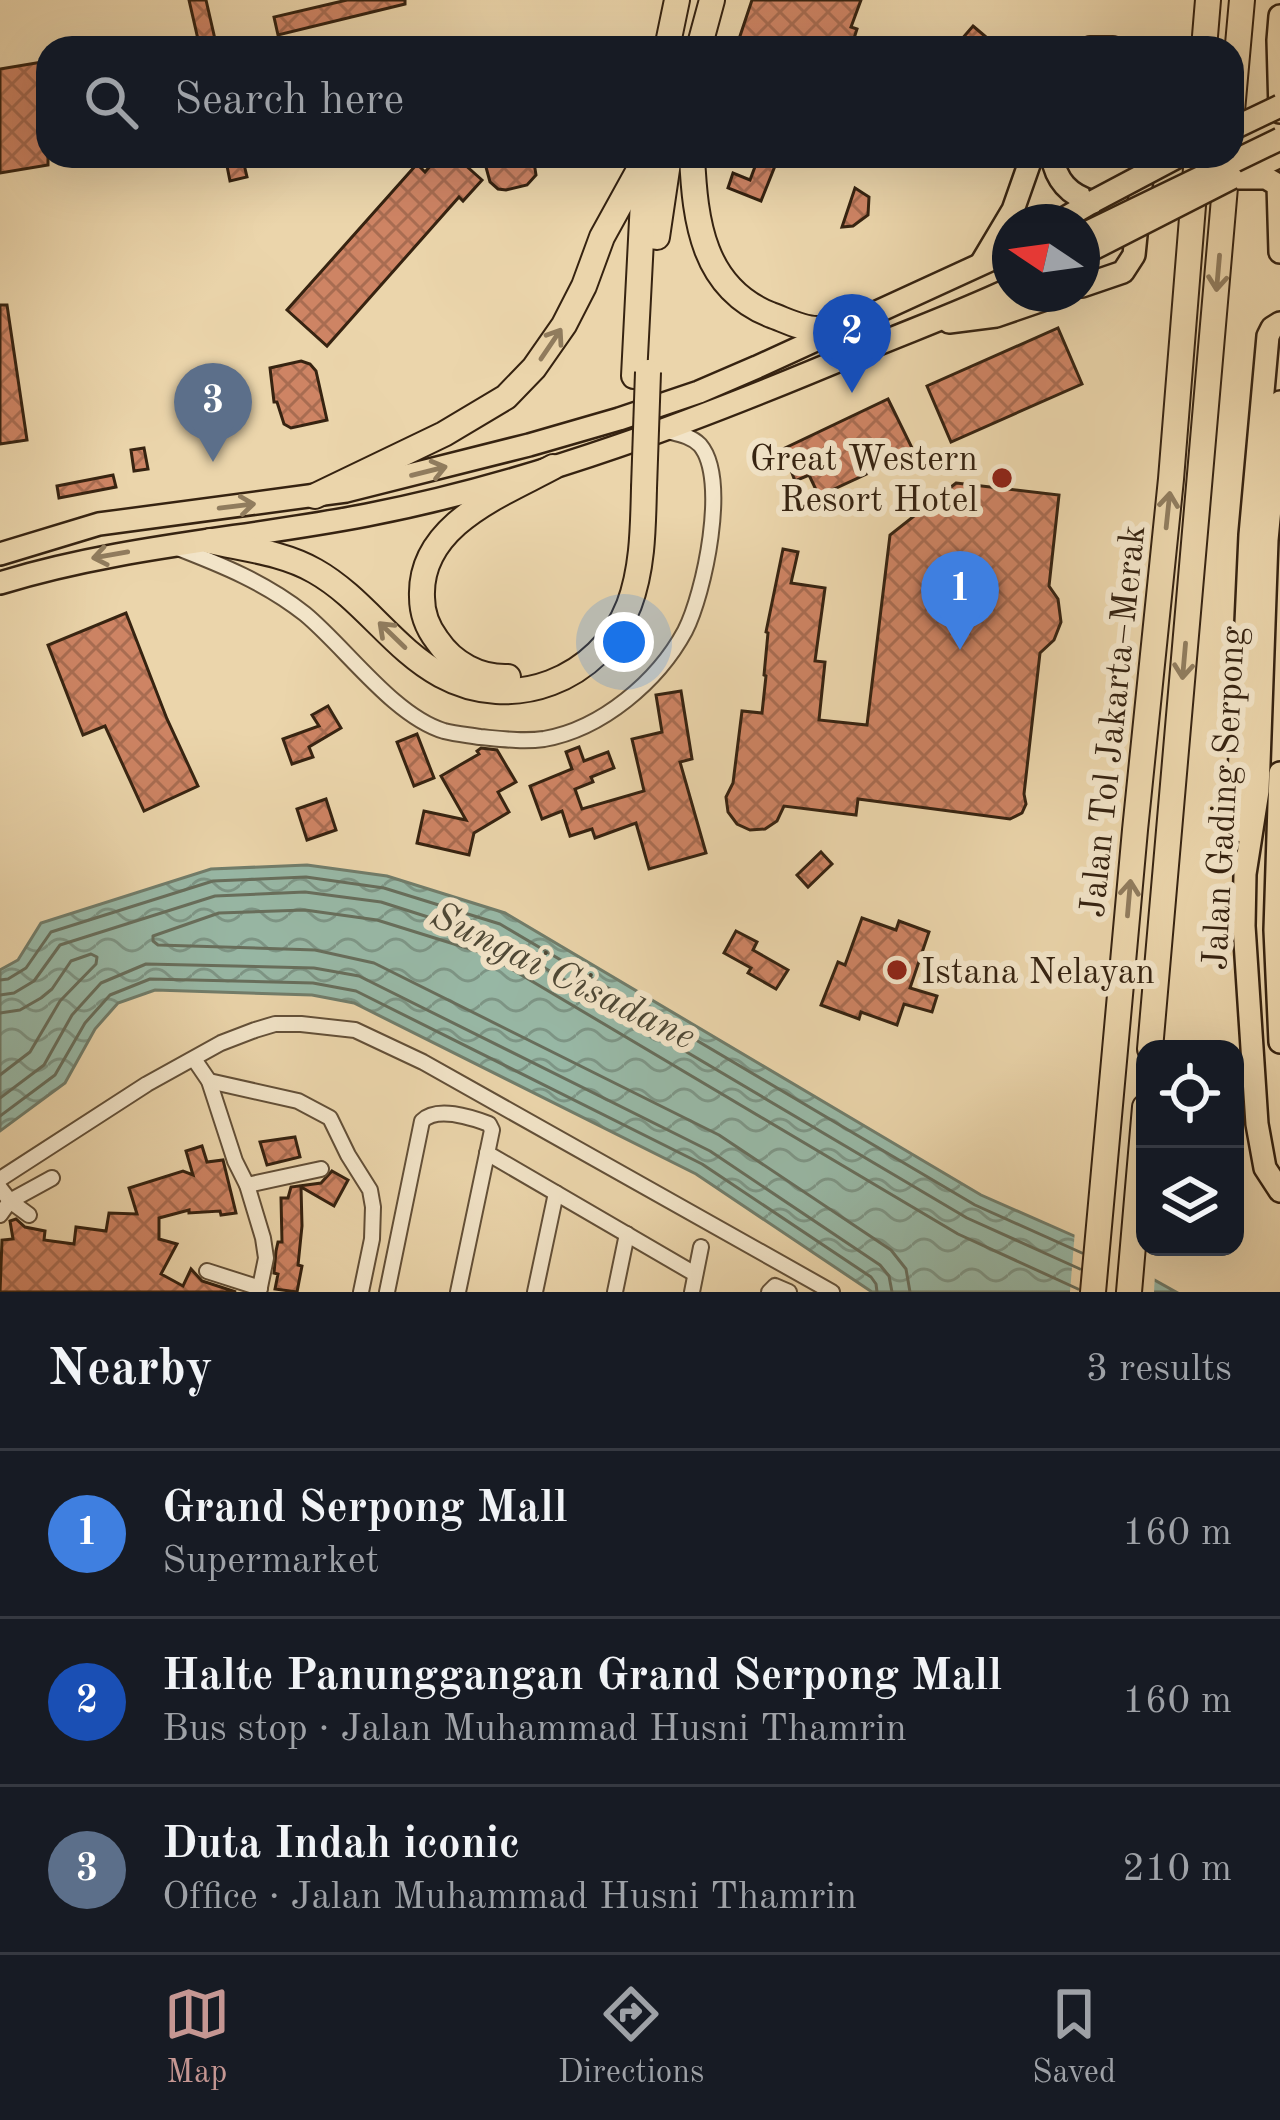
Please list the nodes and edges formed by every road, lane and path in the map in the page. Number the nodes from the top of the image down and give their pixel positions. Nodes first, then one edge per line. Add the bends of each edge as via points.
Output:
1 (677, 0) edge
2 (712, 0) edge
3 (1208, 0) edge
4 (1242, 0) edge
5 (1280, 16) edge
6 (670, 36) edge
7 (702, 36) edge
8 (1205, 36) edge
9 (1239, 36) edge
10 (1280, 109) edge
11 (1244, 124) edge
12 (1280, 128) edge
13 (1280, 139) edge
14 (1244, 151) edge
15 (1280, 156) edge
16 (1244, 157) edge
17 (1244, 160) edge
18 (646, 168) edge
19 (654, 168) edge
20 (693, 168) edge
21 (1028, 168) edge
22 (1056, 168) edge
23 (1143, 168) edge
24 (1157, 168) edge
25 (1196, 168) edge
26 (1213, 168) edge
27 (1218, 168) edge
28 (1221, 168) edge
29 (1228, 168) edge
30 (1244, 168) edge
31 (1094, 202) junction
32 (1090, 204) edge
33 (1100, 216) edge
34 (1100, 227) edge
35 (1100, 243) edge
36 (1280, 252) edge
37 (992, 258) edge
38 (981, 262) junction
39 (1100, 280) edge
40 (992, 286) edge
41 (992, 295) edge
42 (987, 297) junction
43 (1008, 312) edge
44 (937, 323) junction
45 (1280, 323) edge
46 (854, 324) junction
47 (1280, 402) edge
48 (662, 430) junction
49 (553, 467) junction
50 (637, 489) junction
51 (315, 496) junction
52 (210, 541) junction
53 (171, 546) junction
54 (0, 554) edge
55 (0, 583) edge
56 (1280, 773) edge
57 (1245, 874) junction
58 (1278, 924) edge
59 (1151, 1040) edge
60 (1280, 1042) edge
61 (194, 1059) junction
62 (208, 1081) junction
63 (1141, 1148) edge
64 (487, 1153) junction
65 (321, 1169) dead end
66 (52, 1178) dead end
67 (0, 1184) edge
68 (248, 1185) junction
69 (1280, 1191) edge
70 (556, 1193) junction
71 (10, 1202) junction
72 (29, 1214) dead end
73 (0, 1215) edge
74 (627, 1234) junction
75 (701, 1247) dead end
76 (207, 1271) dead end
77 (695, 1274) junction
78 (260, 1290) edge
79 (361, 1292) edge
80 (387, 1292) edge
81 (458, 1292) edge
82 (536, 1292) edge
83 (615, 1292) edge
84 (692, 1292) edge
85 (769, 1292) edge
86 (789, 1292) edge
87 (832, 1292) edge
88 (1093, 1292) edge
89 (1129, 1292) edge

1 - 6 highway
2 - 7 highway
3 - 8 highway
4 - 9 highway
5 - 10 main road
10 - 11 main road, bridge
12 - 14 main road
13 - 16 main road, bridge
15 - 17 main road
51 -> 18 highway via 506,397 563,325 602,237
19 - 50 highway, bridge via 658,231
20 - 46 highway via 709,257 726,286 748,306 813,329
21 - 38 main road
22 - 31 main road via 1068,190
23 - 39 main road via 1134,254 1123,272
24 - 31 main road, bridge
88 -> 25 highway, Jalan Tol Jakarta–Merak
26 - 33 main road
27 - 35 main road, bridge
28 - 34 main road, bridge
29 -> 59 highway, Jalan Tol Jakarta–Merak
30 - 36 main road via 1278,184
31 - 32 main road
37 - 38 main road
38 - 46 main road
40 - 42 main road
41 - 42 main road
42 - 44 main road
43 - 44 main road
44 - 48 main road
45 - 57 main road via 1268,336 1250,535 1239,776
51 -> 46 main road via 619,419
47 - 57 main road, Jalan Gading Serpong via 1258,791
48 - 49 main road
48 - 53 street via 691,437 711,470 710,538 686,629 631,696 545,739 458,734 421,721 279,595
49 - 50 highway via 466,516 426,565 422,609 465,667 518,677 586,644 618,596
49 - 52 main road via 369,515
50 -> 52 highway via 636,584 619,626 565,678 522,692 476,689 440,675 322,574
54 -> 51 main road via 99,524
52 - 53 main road
53 -> 55 main road
56 - 58 main road, Jalan Gading Serpong
57 - 69 main road, Jalan Gading Serpong via 1257,1124 1265,1168
58 - 60 main road, Jalan Gading Serpong
61 - 62 street
61 - 67 street
61 - 87 street via 275,1024 355,1030
62 - 68 street
62 - 79 street via 298,1101 330,1118 374,1207
63 - 89 highway
64 - 70 street
64 - 80 street via 489,1124 427,1114
64 - 81 street
65 - 68 street
66 - 71 street
67 - 71 street
68 - 78 street via 266,1258
70 - 74 street
70 - 82 street
71 - 72 street
71 - 73 street
74 - 77 street
74 - 83 street
75 - 77 street
76 - 78 street
77 - 84 street
85 - 86 street

